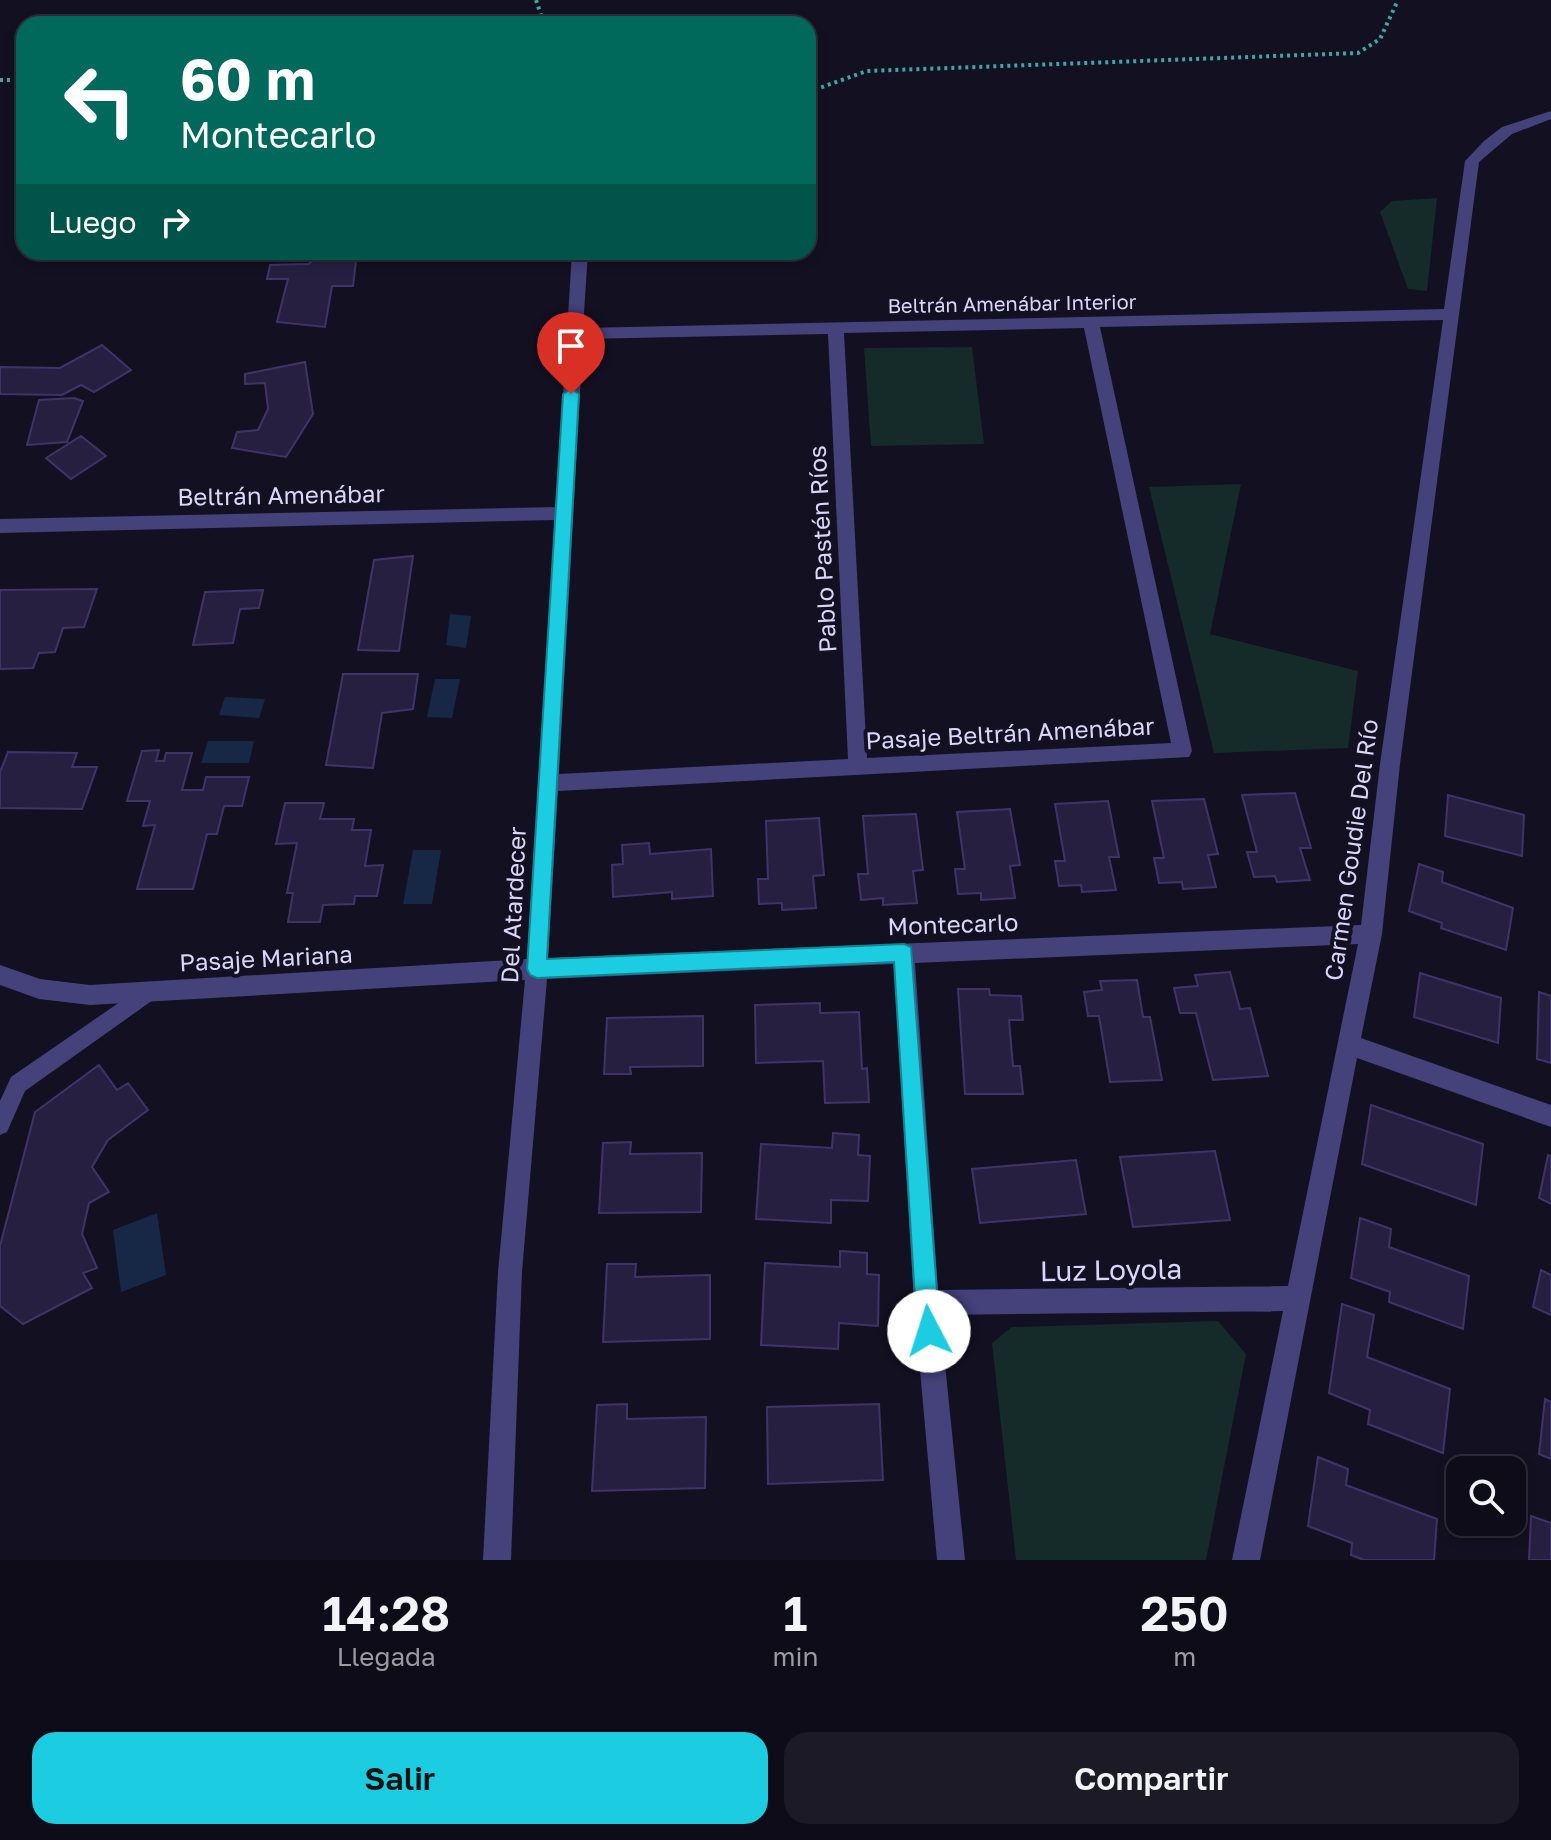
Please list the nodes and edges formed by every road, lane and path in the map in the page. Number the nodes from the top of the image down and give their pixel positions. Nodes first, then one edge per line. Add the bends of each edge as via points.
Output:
1 (1398, 0) edge
2 (816, 89) edge
3 (1551, 115) edge
4 (580, 260) edge
5 (1451, 314) junction
6 (1091, 322) junction
7 (836, 328) junction
8 (575, 334) junction
9 (564, 513) junction
10 (0, 526) edge
11 (858, 767) junction
12 (546, 783) junction
13 (1371, 934) junction
14 (904, 953) junction
15 (537, 969) junction
16 (0, 975) edge
17 (146, 993) junction
18 (1348, 1044) junction
19 (1551, 1116) edge
20 (0, 1125) edge
21 (1296, 1298) junction
22 (926, 1303) junction
23 (497, 1560) edge
24 (951, 1560) edge
25 (1246, 1560) edge

1 - 2 path via 1378,44 1345,55 867,71
3 - 5 street, Carmen Goudie Del Río via 1511,127 1472,161
4 - 8 street, Del Atardecer
5 - 6 street, Beltrán Amenábar Interior
5 - 13 street, Carmen Goudie Del Río
6 - 7 street, Beltrán Amenábar Interior
6 - 11 street, Pasaje Beltrán Amenábar via 1182,751
7 - 8 street, Beltrán Amenábar Interior
7 - 11 street, Pablo Pastén Ríos
8 - 9 street, Del Atardecer
9 - 10 street, Beltrán Amenábar
9 - 12 street, Del Atardecer
11 - 12 street, Pasaje Beltrán Amenábar
12 - 15 street, Del Atardecer
13 - 14 street, Montecarlo
13 - 18 street, Carmen Goudie Del Río
14 - 15 street, Montecarlo
14 - 22 street
15 - 17 street, Pasaje Mariana
15 - 23 street, Del Atardecer via 510,1272
16 - 17 street, Pasaje Mariana via 39,989 90,995
17 - 20 lane via 18,1084
18 - 19 street
18 - 21 street, Carmen Goudie Del Río
21 - 22 street, Luz Loyola
21 - 25 street, Carmen Goudie Del Río
22 - 24 street

